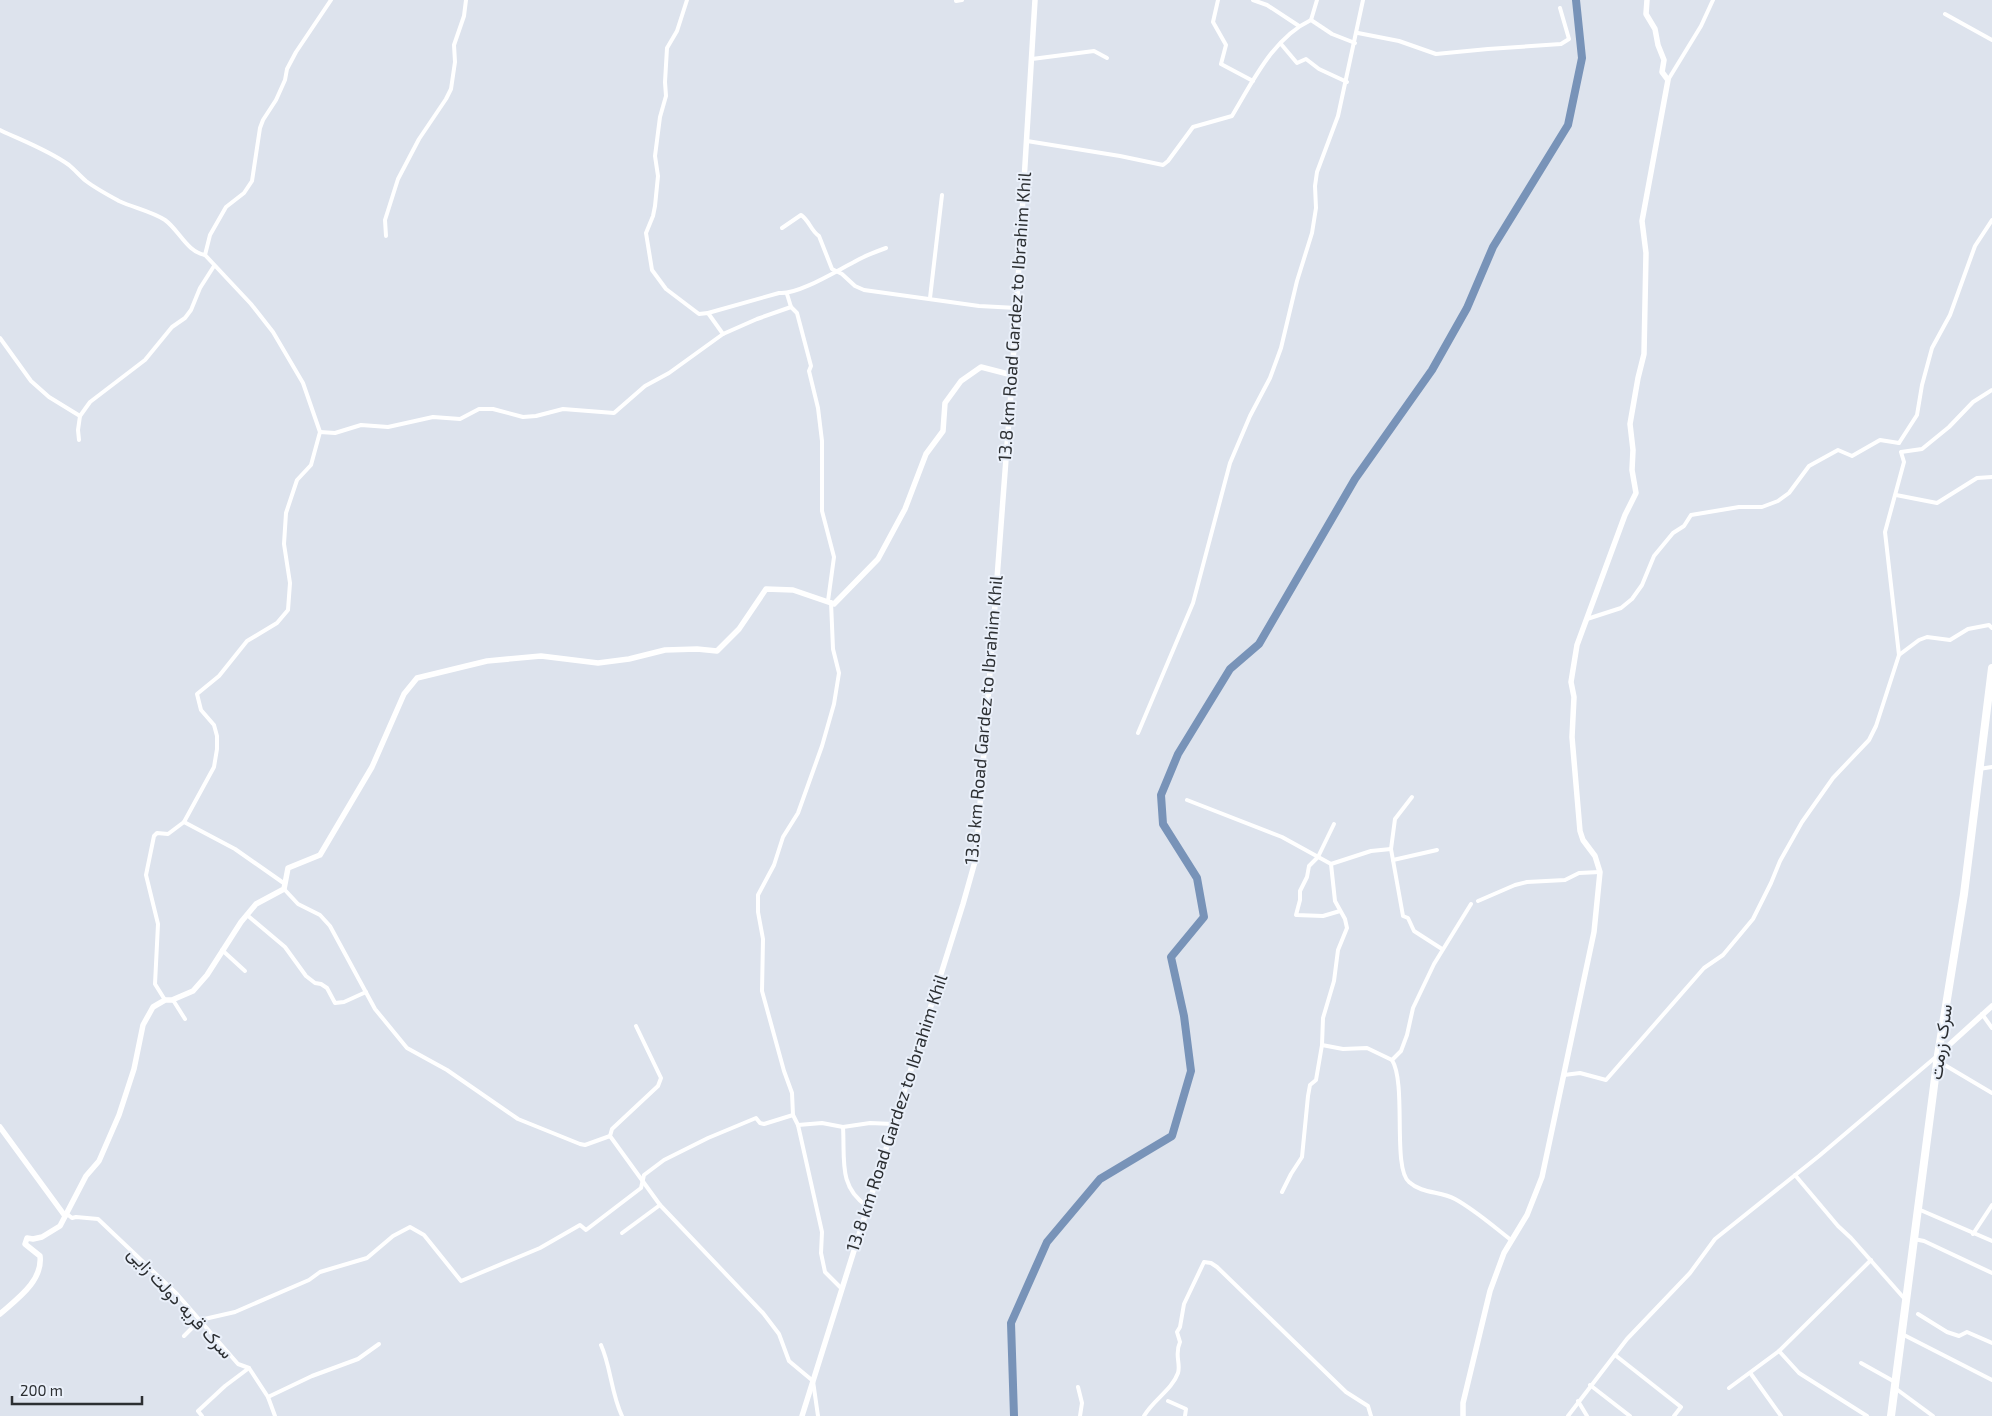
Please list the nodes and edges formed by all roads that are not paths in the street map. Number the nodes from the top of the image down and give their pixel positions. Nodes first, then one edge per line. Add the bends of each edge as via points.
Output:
1 (331, 0) edge
2 (466, 0) edge
3 (686, 0) edge
4 (962, 0) edge
5 (1035, 0) edge
6 (1218, 0) edge
7 (1253, 0) edge
8 (1317, 0) edge
9 (1363, 0) edge
10 (1647, 0) edge
11 (1713, 0) edge
12 (956, 2) dead end
13 (1268, 2) edge
14 (1560, 8) dead end
15 (1945, 14) dead end
16 (1312, 20) junction
17 (1299, 26) junction
18 (1358, 33) junction
19 (1992, 40) edge
20 (1355, 42) junction
21 (1281, 44) junction
22 (1107, 58) dead end
23 (1032, 59) junction
24 (1665, 77) junction
25 (1253, 81) junction
26 (1347, 82) junction
27 (0, 130) edge
28 (1027, 141) junction
29 (942, 196) dead end
30 (1992, 220) edge
31 (782, 228) dead end
32 (386, 236) dead end
33 (886, 248) dead end
34 (205, 255) junction
35 (214, 266) junction
36 (837, 272) junction
37 (787, 294) junction
38 (930, 298) junction
39 (791, 308) junction
40 (1016, 308) junction
41 (708, 314) junction
42 (723, 334) junction
43 (0, 338) edge
44 (1012, 375) junction
45 (1992, 390) edge
46 (80, 416) junction
47 (320, 432) junction
48 (79, 440) dead end
49 (1900, 443) junction
50 (1903, 450) junction
51 (1992, 476) edge
52 (1896, 495) junction
53 (829, 602) junction
54 (1587, 619) junction
55 (1992, 628) edge
56 (1899, 655) junction
57 (1992, 668) edge
58 (1138, 733) dead end
59 (1992, 767) edge
60 (1979, 769) junction
61 (1412, 797) dead end
62 (1187, 800) dead end
63 (184, 822) junction
64 (1334, 824) dead end
65 (1392, 849) junction
66 (1437, 850) dead end
67 (1318, 857) junction
68 (1394, 860) junction
69 (1331, 864) junction
70 (1600, 872) junction
71 (284, 887) junction
72 (1478, 901) dead end
73 (1471, 904) dead end
74 (1340, 911) junction
75 (247, 914) junction
76 (1442, 949) junction
77 (222, 950) junction
78 (245, 971) dead end
79 (366, 992) junction
80 (166, 1000) junction
81 (173, 1000) junction
82 (1992, 1006) edge
83 (1982, 1014) junction
84 (185, 1019) dead end
85 (636, 1026) dead end
86 (1992, 1028) edge
87 (1322, 1045) junction
88 (1938, 1055) junction
89 (1392, 1060) junction
90 (1938, 1065) junction
91 (1564, 1075) junction
92 (1992, 1093) edge
93 (793, 1115) junction
94 (798, 1124) junction
95 (893, 1124) junction
96 (0, 1127) edge
97 (844, 1128) junction
98 (610, 1136) junction
99 (1795, 1175) junction
100 (643, 1182) junction
101 (1282, 1192) dead end
102 (660, 1205) junction
103 (1992, 1205) edge
104 (867, 1206) junction
105 (1918, 1209) junction
106 (66, 1215) junction
107 (622, 1233) dead end
108 (1973, 1234) junction
109 (1914, 1239) junction
110 (1511, 1240) junction
111 (1992, 1242) edge
112 (1871, 1260) junction
113 (1992, 1273) edge
114 (842, 1289) junction
115 (1907, 1299) junction
116 (0, 1314) edge
117 (1918, 1314) dead end
118 (200, 1320) junction
119 (1902, 1334) junction
120 (184, 1336) dead end
121 (1992, 1343) edge
122 (379, 1344) dead end
123 (601, 1345) dead end
124 (1779, 1351) junction
125 (1614, 1355) junction
126 (1861, 1362) dead end
127 (249, 1368) junction
128 (1751, 1374) junction
129 (1992, 1380) edge
130 (813, 1381) junction
131 (1590, 1385) junction
132 (1895, 1385) junction
133 (1078, 1387) dead end
134 (1729, 1388) dead end
135 (268, 1396) junction
136 (1168, 1401) dead end
137 (1578, 1401) junction
138 (202, 1416) edge
139 (275, 1416) edge
140 (622, 1416) edge
141 (802, 1416) edge
142 (818, 1416) edge
143 (1080, 1416) edge
144 (1144, 1416) edge
145 (1185, 1416) edge
146 (1371, 1416) edge
147 (1463, 1416) edge
148 (1568, 1416) edge
149 (1587, 1416) edge
150 (1630, 1416) edge
151 (1674, 1416) edge
152 (1781, 1416) edge
153 (1866, 1416) edge
154 (1891, 1416) edge
155 (1933, 1416) edge

1 - 34 street via 296,52 287,69 286,80 260,128 252,181 244,193 226,207 210,235
2 - 32 street via 454,46 451,89 398,179 385,220
3 - 41 street via 677,30 667,48 666,96 655,156 658,176 655,206 646,233 652,270 666,288 699,314
4 - 12 street
5 - 23 street, 13.8 km Road Gardez to Ibrahim Khil
6 - 25 street via 1214,22 1226,45 1221,64
7 - 13 street
8 - 16 street
9 - 18 street
10 - 24 street via 1646,14 1655,29
11 - 24 street via 1701,26
13 - 17 street
14 - 18 street via 1569,39 1561,44 1436,54 1399,41
15 - 19 street
16 - 17 street
16 - 20 street via 1332,34
17 - 21 street
18 - 20 street
20 - 26 street
21 - 25 street via 1269,55
21 - 26 street via 1297,63 1306,59
22 - 23 street via 1094,51
23 - 28 street, 13.8 km Road Gardez to Ibrahim Khil
24 - 54 street via 1642,221 1646,253 1644,354 1630,424 1636,492
25 - 28 street via 1232,116 1193,127 1163,165
26 - 58 street via 1317,172 1312,232 1281,348 1230,463 1193,602
27 - 34 street via 40,147 120,201 165,220 188,246
28 - 40 street, 13.8 km Road Gardez to Ibrahim Khil
29 - 38 street
30 - 49 street via 1975,246 1950,315 1932,348 1917,415
31 - 36 street via 804,216 819,236 832,269
33 - 36 street
34 - 35 street
35 - 46 street via 185,318 172,327 145,360 90,402
35 - 47 street via 273,332 303,383
36 - 37 street
36 - 38 street via 864,290
37 - 39 street
37 - 41 street via 779,293
38 - 40 street
39 - 42 street
39 - 53 street via 798,313 818,408 822,441 822,511 834,557
40 - 44 street, 13.8 km Road Gardez to Ibrahim Khil
41 - 42 street
42 - 47 street via 645,386 614,413 563,409 523,417 493,409 479,409 460,419 433,417 388,426 360,425 335,433
43 - 46 street via 31,381
44 - 53 street via 981,367 961,381 945,403 943,430 926,454 905,509 878,559 834,604
44 - 95 street, 13.8 km Road Gardez to Ibrahim Khil via 976,858
45 - 50 street via 1973,402 1922,449
46 - 48 street
47 - 63 street via 311,465 297,480 286,513 284,544 290,583 288,610 277,623 247,641 219,676 197,694 201,710 214,725 217,749 214,767
49 - 50 street
49 - 54 street via 1880,440 1852,456 1838,450 1809,466 1790,493 1762,507 1739,507 1690,516 1654,556 1642,585 1632,599 1621,608
50 - 52 street via 1904,462
51 - 52 street via 1977,478 1937,503
52 - 56 street via 1885,532
53 - 71 street via 793,590 766,588 739,629 717,651 665,650 629,659 598,662 541,656 487,661 417,678 404,694 372,767 320,854 288,868
53 - 93 street via 833,649 839,673 834,704 798,813 778,847 774,865 758,895 763,939 762,991 792,1093
54 - 70 street via 1577,645 1571,682 1574,697 1572,737 1580,830
55 - 56 street via 1989,625 1973,628 1950,640 1919,640
56 - 91 street via 1869,740 1833,778 1807,814 1784,852 1753,919 1722,955 1704,968 1606,1080 1580,1073
57 - 60 highway, سرک زرمت
59 - 60 street
60 - 88 highway, سرک زرمت via 1964,894
61 - 65 street via 1395,819
62 - 67 street via 1282,837
63 - 71 street via 234,849
63 - 80 street via 168,834 154,836 148,863 147,881 158,924 155,984
64 - 67 street
65 - 68 street
65 - 69 street via 1371,851
66 - 68 street
67 - 69 street
67 - 74 street via 1309,866 1296,915 1323,916
68 - 76 street via 1403,916 1408,918 1414,930
69 - 74 street via 1335,901
70 - 72 street via 1579,873 1565,880 1521,883
70 - 91 street via 1594,932
71 - 75 street via 256,904
71 - 79 street via 298,904 320,915 330,926
73 - 76 street
74 - 87 street via 1347,928 1338,950 1334,981 1323,1018
75 - 77 street
75 - 79 street via 285,947 306,976 327,988 335,1003
76 - 89 street via 1413,1008 1401,1050
77 - 78 street
77 - 81 street via 198,986
79 - 98 street via 408,1048 447,1070 518,1119 585,1145
80 - 81 street
80 - 106 street via 153,1007 143,1025 134,1069 116,1122 99,1161 86,1176
81 - 84 street
82 - 83 street
83 - 86 street
83 - 88 street
85 - 98 street via 661,1078 658,1086 612,1129
87 - 89 street via 1343,1049 1367,1048
87 - 101 street via 1316,1080 1310,1085 1308,1096 1302,1157
88 - 90 highway, سرک زرمت
88 - 99 street
89 - 110 street via 1397,1068 1404,1177 1430,1193 1456,1199
90 - 92 street via 1943,1064
90 - 105 highway, سرک زرمت
91 - 110 street via 1542,1176 1527,1215
93 - 94 street
93 - 100 street via 764,1124 756,1118 708,1138 664,1160 644,1175
94 - 97 street via 822,1123
94 - 114 street via 822,1232 825,1272
95 - 97 street via 870,1123
95 - 104 street, 13.8 km Road Gardez to Ibrahim Khil
96 - 106 street
97 - 104 street via 846,1180 850,1191
98 - 100 street
99 - 112 street
99 - 125 street via 1715,1239 1690,1273
100 - 102 street
100 - 118 street via 641,1188 586,1230 580,1225 540,1248 461,1281 424,1235 410,1227 393,1236 367,1258 320,1272 309,1280 235,1312
102 - 107 street
102 - 130 street via 763,1313 779,1334 788,1361
103 - 108 street
104 - 114 street, 13.8 km Road Gardez to Ibrahim Khil
105 - 108 street
105 - 109 highway, سرک زرمت
106 - 116 street via 60,1226 49,1234 27,1238 25,1244 40,1256 36,1279
106 - 118 street, سرک قریه دولت زایی via 98,1219
108 - 111 street
109 - 113 street via 1924,1240
109 - 115 highway, سرک زرمت
110 - 147 street via 1490,1291 1463,1403
112 - 115 street
112 - 124 street
114 - 130 street, 13.8 km Road Gardez to Ibrahim Khil
115 - 119 highway, سرک زرمت
117 - 121 street via 1947,1332 1959,1336 1967,1332
118 - 120 street
118 - 127 street, سرک قریه دولت زایی via 238,1364
119 - 129 street
119 - 132 highway, سرک زرمت
122 - 135 street via 358,1359
123 - 140 street
124 - 128 street
124 - 153 street via 1799,1373
125 - 131 street
125 - 151 street via 1681,1407
126 - 132 street
127 - 135 street, سرک قریه دولت زایی
127 - 138 street via 198,1411
128 - 134 street
128 - 152 street
130 - 141 street, 13.8 km Road Gardez to Ibrahim Khil
130 - 142 street
131 - 137 street
131 - 150 street
132 - 154 highway, سرک زرمت
132 - 155 street
133 - 143 street via 1082,1403
135 - 139 street, سرک قریه دولت زایی
136 - 145 street via 1186,1409
137 - 148 street
137 - 149 street
144 - 146 street via 1178,1372 1176,1350 1180,1342 1177,1332 1184,1304 1204,1262 1217,1267 1346,1392 1368,1406

